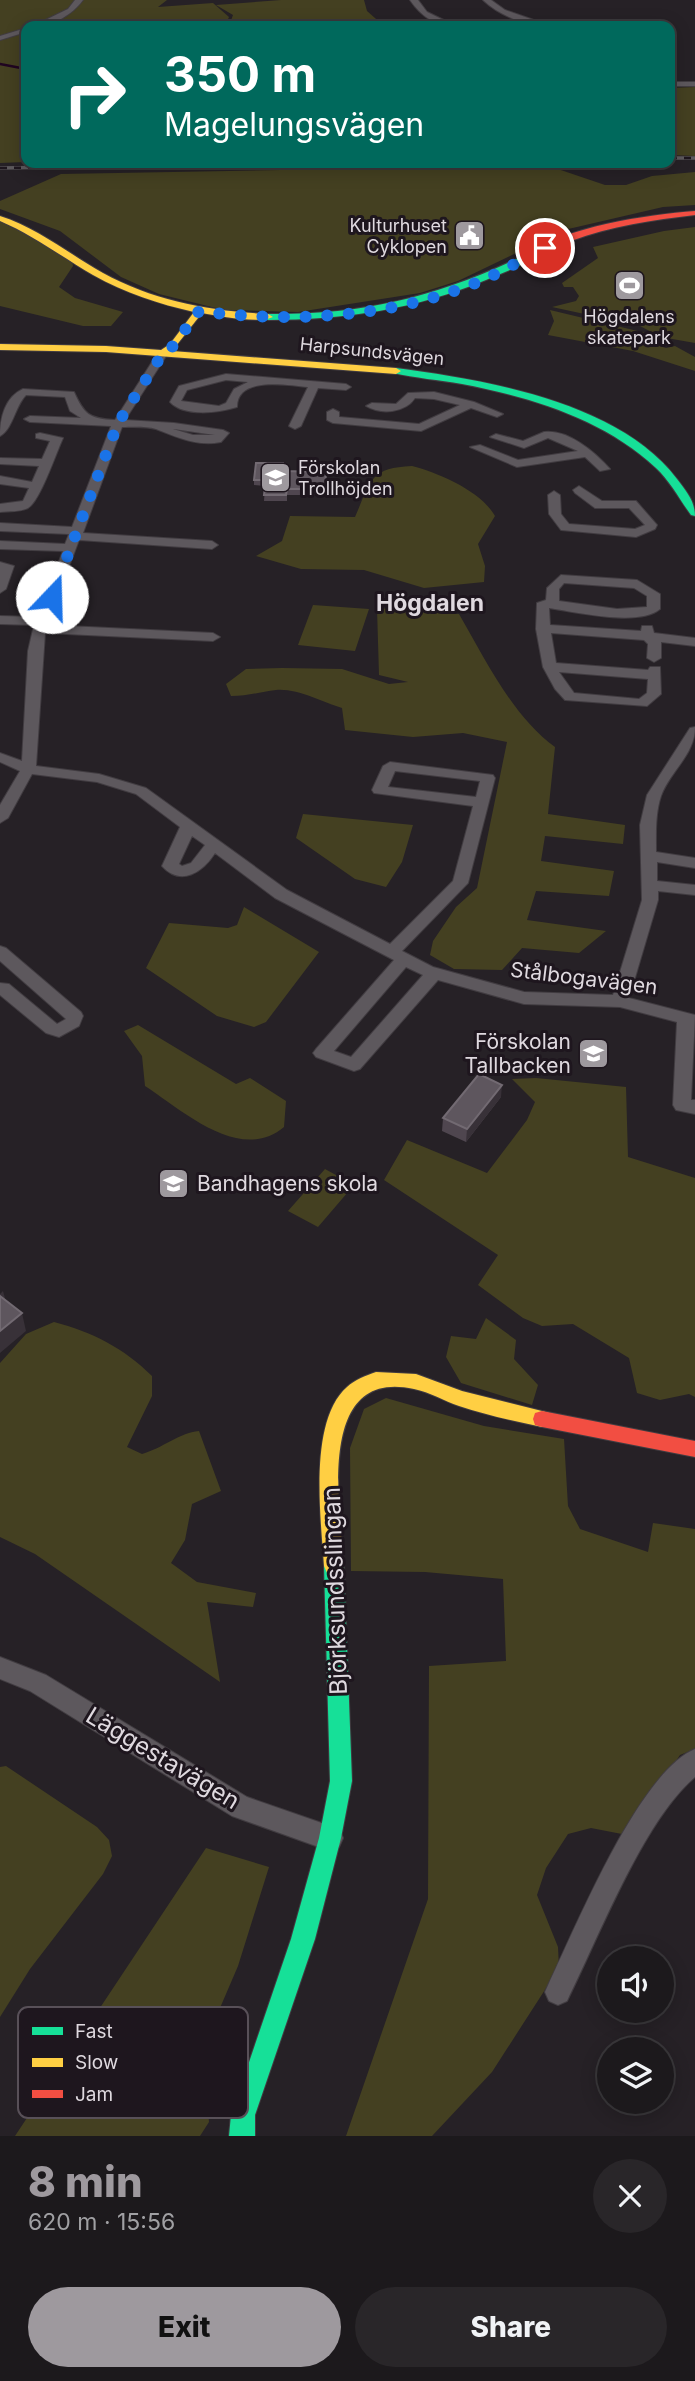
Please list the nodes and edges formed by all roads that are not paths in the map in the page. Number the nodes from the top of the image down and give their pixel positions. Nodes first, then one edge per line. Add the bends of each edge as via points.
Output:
1 (79, 0) edge
2 (414, 0) edge
3 (486, 0) edge
4 (48, 21) edge
5 (440, 21) edge
6 (527, 21) edge
7 (21, 32) edge
8 (0, 38) edge
9 (675, 84) edge
10 (695, 84) edge
11 (695, 213) edge
12 (0, 218) edge
13 (695, 219) edge
14 (191, 313) junction
15 (171, 341) junction
16 (0, 347) edge
17 (260, 380) junction
18 (314, 385) junction
19 (346, 387) dead end
20 (470, 404) junction
21 (372, 406) dead end
22 (333, 412) dead end
23 (497, 414) dead end
24 (30, 419) dead end
25 (93, 421) junction
26 (118, 423) junction
27 (158, 426) dead end
28 (295, 426) dead end
29 (0, 433) edge
30 (40, 436) dead end
31 (496, 437) dead end
32 (476, 447) dead end
33 (588, 453) junction
34 (0, 461) edge
35 (47, 463) junction
36 (604, 469) dead end
37 (0, 481) edge
38 (37, 486) junction
39 (579, 490) dead end
40 (554, 495) dead end
41 (0, 508) edge
42 (695, 513) edge
43 (0, 527) edge
44 (75, 538) junction
45 (0, 545) edge
46 (212, 545) dead end
47 (0, 566) edge
48 (0, 589) edge
49 (552, 604) junction
50 (647, 613) junction
51 (0, 620) edge
52 (41, 625) junction
53 (543, 629) junction
54 (648, 636) junction
55 (213, 637) dead end
56 (695, 642) edge
57 (552, 667) junction
58 (655, 668) junction
59 (694, 735) edge
60 (688, 753) edge
61 (0, 757) edge
62 (28, 769) junction
63 (481, 802) junction
64 (0, 818) edge
65 (189, 825) junction
66 (214, 843) junction
67 (649, 856) junction
68 (695, 863) edge
69 (650, 885) junction
70 (695, 890) edge
71 (0, 952) edge
72 (398, 956) junction
73 (434, 973) junction
74 (3, 988) dead end
75 (620, 1000) junction
76 (691, 1020) edge
77 (695, 1107) edge
78 (695, 1449) edge
79 (0, 1668) edge
80 (695, 1761) edge
81 (330, 1838) junction
82 (558, 1992) dead end
83 (248, 2100) edge
84 (243, 2118) edge
85 (242, 2136) edge

1 - 4 street via 71,11
2 - 5 street via 424,14
3 - 6 street
7 - 8 street
9 - 10 street
11 - 14 main road via 582,233 470,285 414,301 302,317
12 - 14 main road via 38,233 93,272
13 - 14 main road via 592,239 492,286 426,306 309,323 261,324
14 - 15 main road
15 - 16 main road, Harpsundsvägen
15 - 26 street
15 - 42 main road, Harpsundsvägen via 428,374 524,396 593,422 635,446 670,476
17 - 17 street, Harpsundsvägen via 238,391 230,402 233,405 219,409 175,402 183,388 215,379
17 - 18 street, Harpsundsvägen
18 - 19 street, Harpsundsvägen
18 - 28 street, Harpsundsvägen
20 - 21 street, Harpsundsvägen via 412,395 399,408
20 - 22 street via 421,428 333,420
20 - 23 street, Harpsundsvägen
24 - 25 street
25 - 26 street
25 - 29 street via 74,409 70,394 23,392
26 - 27 street
26 - 44 street
30 - 35 street via 57,438
31 - 33 street via 524,445 548,434
32 - 33 street via 517,464
33 - 36 street
34 - 35 street
35 - 38 street
37 - 38 street
38 - 41 street via 26,505
39 - 40 street via 599,505 632,504 648,519 649,529 636,533 565,527 555,514
43 - 44 street
44 - 45 street
44 - 46 street
44 - 52 street
47 - 48 street via 8,566
49 - 50 street
49 - 50 street via 553,589 561,579 637,584 654,594 654,605
49 - 53 street via 544,603
50 - 54 street
51 - 52 street
52 - 55 street
52 - 62 street via 35,651 34,739
53 - 54 street
53 - 57 street
54 - 56 street
54 - 58 street via 655,643
57 - 58 street
57 - 58 street via 565,694 642,703 654,694
59 - 60 street
60 - 67 street via 654,795 648,825
61 - 62 street, Stålbogavägen
62 - 64 street
62 - 65 street, Stålbogavägen via 125,785
63 - 63 street via 488,778 390,766 379,790
63 - 72 street via 460,883
65 - 66 street, Stålbogavägen
65 - 66 street via 170,866 177,871 197,869
66 - 72 street, Stålbogavägen via 281,894
67 - 68 street
67 - 69 street
69 - 70 street
69 - 75 street via 650,900
71 - 74 street via 68,1009 75,1016 73,1022 59,1031 52,1029
72 - 73 street, Stålbogavägen
72 - 73 street via 322,1053 354,1065
73 - 75 street, Stålbogavägen via 524,998
75 - 76 street, Stålbogavägen
76 - 77 street, Stålbogavägen via 682,1105
78 - 81 main road, Björksundsslingan via 512,1412 422,1382 393,1378 368,1383 350,1395 336,1411 331,1435 341,1781
79 - 81 street, Läggestavägen via 38,1683 241,1807
80 - 82 street via 670,1783 626,1854
81 - 83 main road, Björksundsslingan via 303,1939
84 - 85 main road, Björksundsslingan

